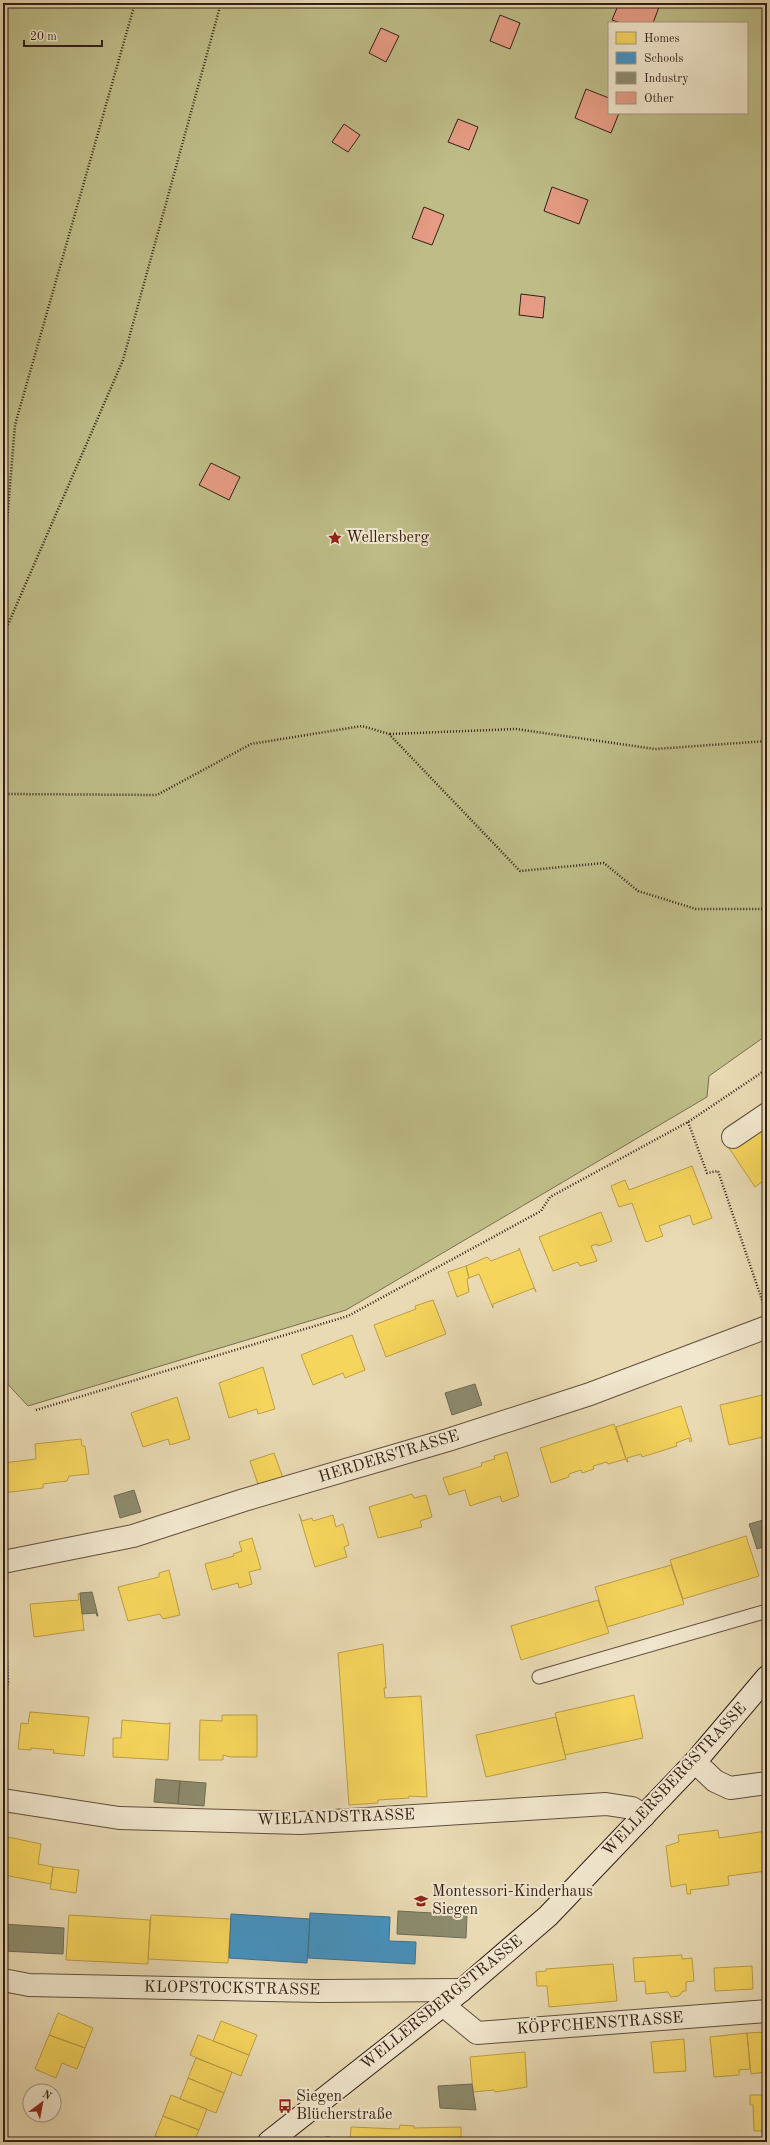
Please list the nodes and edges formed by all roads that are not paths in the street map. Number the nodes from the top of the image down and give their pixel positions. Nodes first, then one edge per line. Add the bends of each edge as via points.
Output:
1 (767, 1114) edge
2 (733, 1137) dead end
3 (766, 1317) edge
4 (3, 1562) edge
5 (767, 1611) edge
6 (539, 1677) dead end
7 (767, 1677) edge
8 (695, 1762) junction
9 (767, 1783) edge
10 (3, 1800) edge
11 (644, 1816) junction
12 (3, 1980) edge
13 (462, 1990) junction
14 (443, 2005) junction
15 (767, 2011) edge
16 (269, 2142) edge

1 - 2 street
3 - 4 street, HERDERSTRASSE via 590,1394 448,1440 244,1500 133,1536
5 - 6 lane
7 - 8 street, WELLERSBERGSTRASSE
8 - 9 street via 716,1781 730,1788
8 - 11 street, WELLERSBERGSTRASSE
10 - 11 street, WIELANDSTRASSE via 119,1818 302,1823 606,1804 632,1808
11 - 13 street, WELLERSBERGSTRASSE via 548,1916
12 - 13 street, KLOPSTOCKSTRASSE via 42,1986
13 - 14 street, WELLERSBERGSTRASSE
14 - 15 street, KÖPFCHENSTRASSE via 477,2033
14 - 16 street, WELLERSBERGSTRASSE

